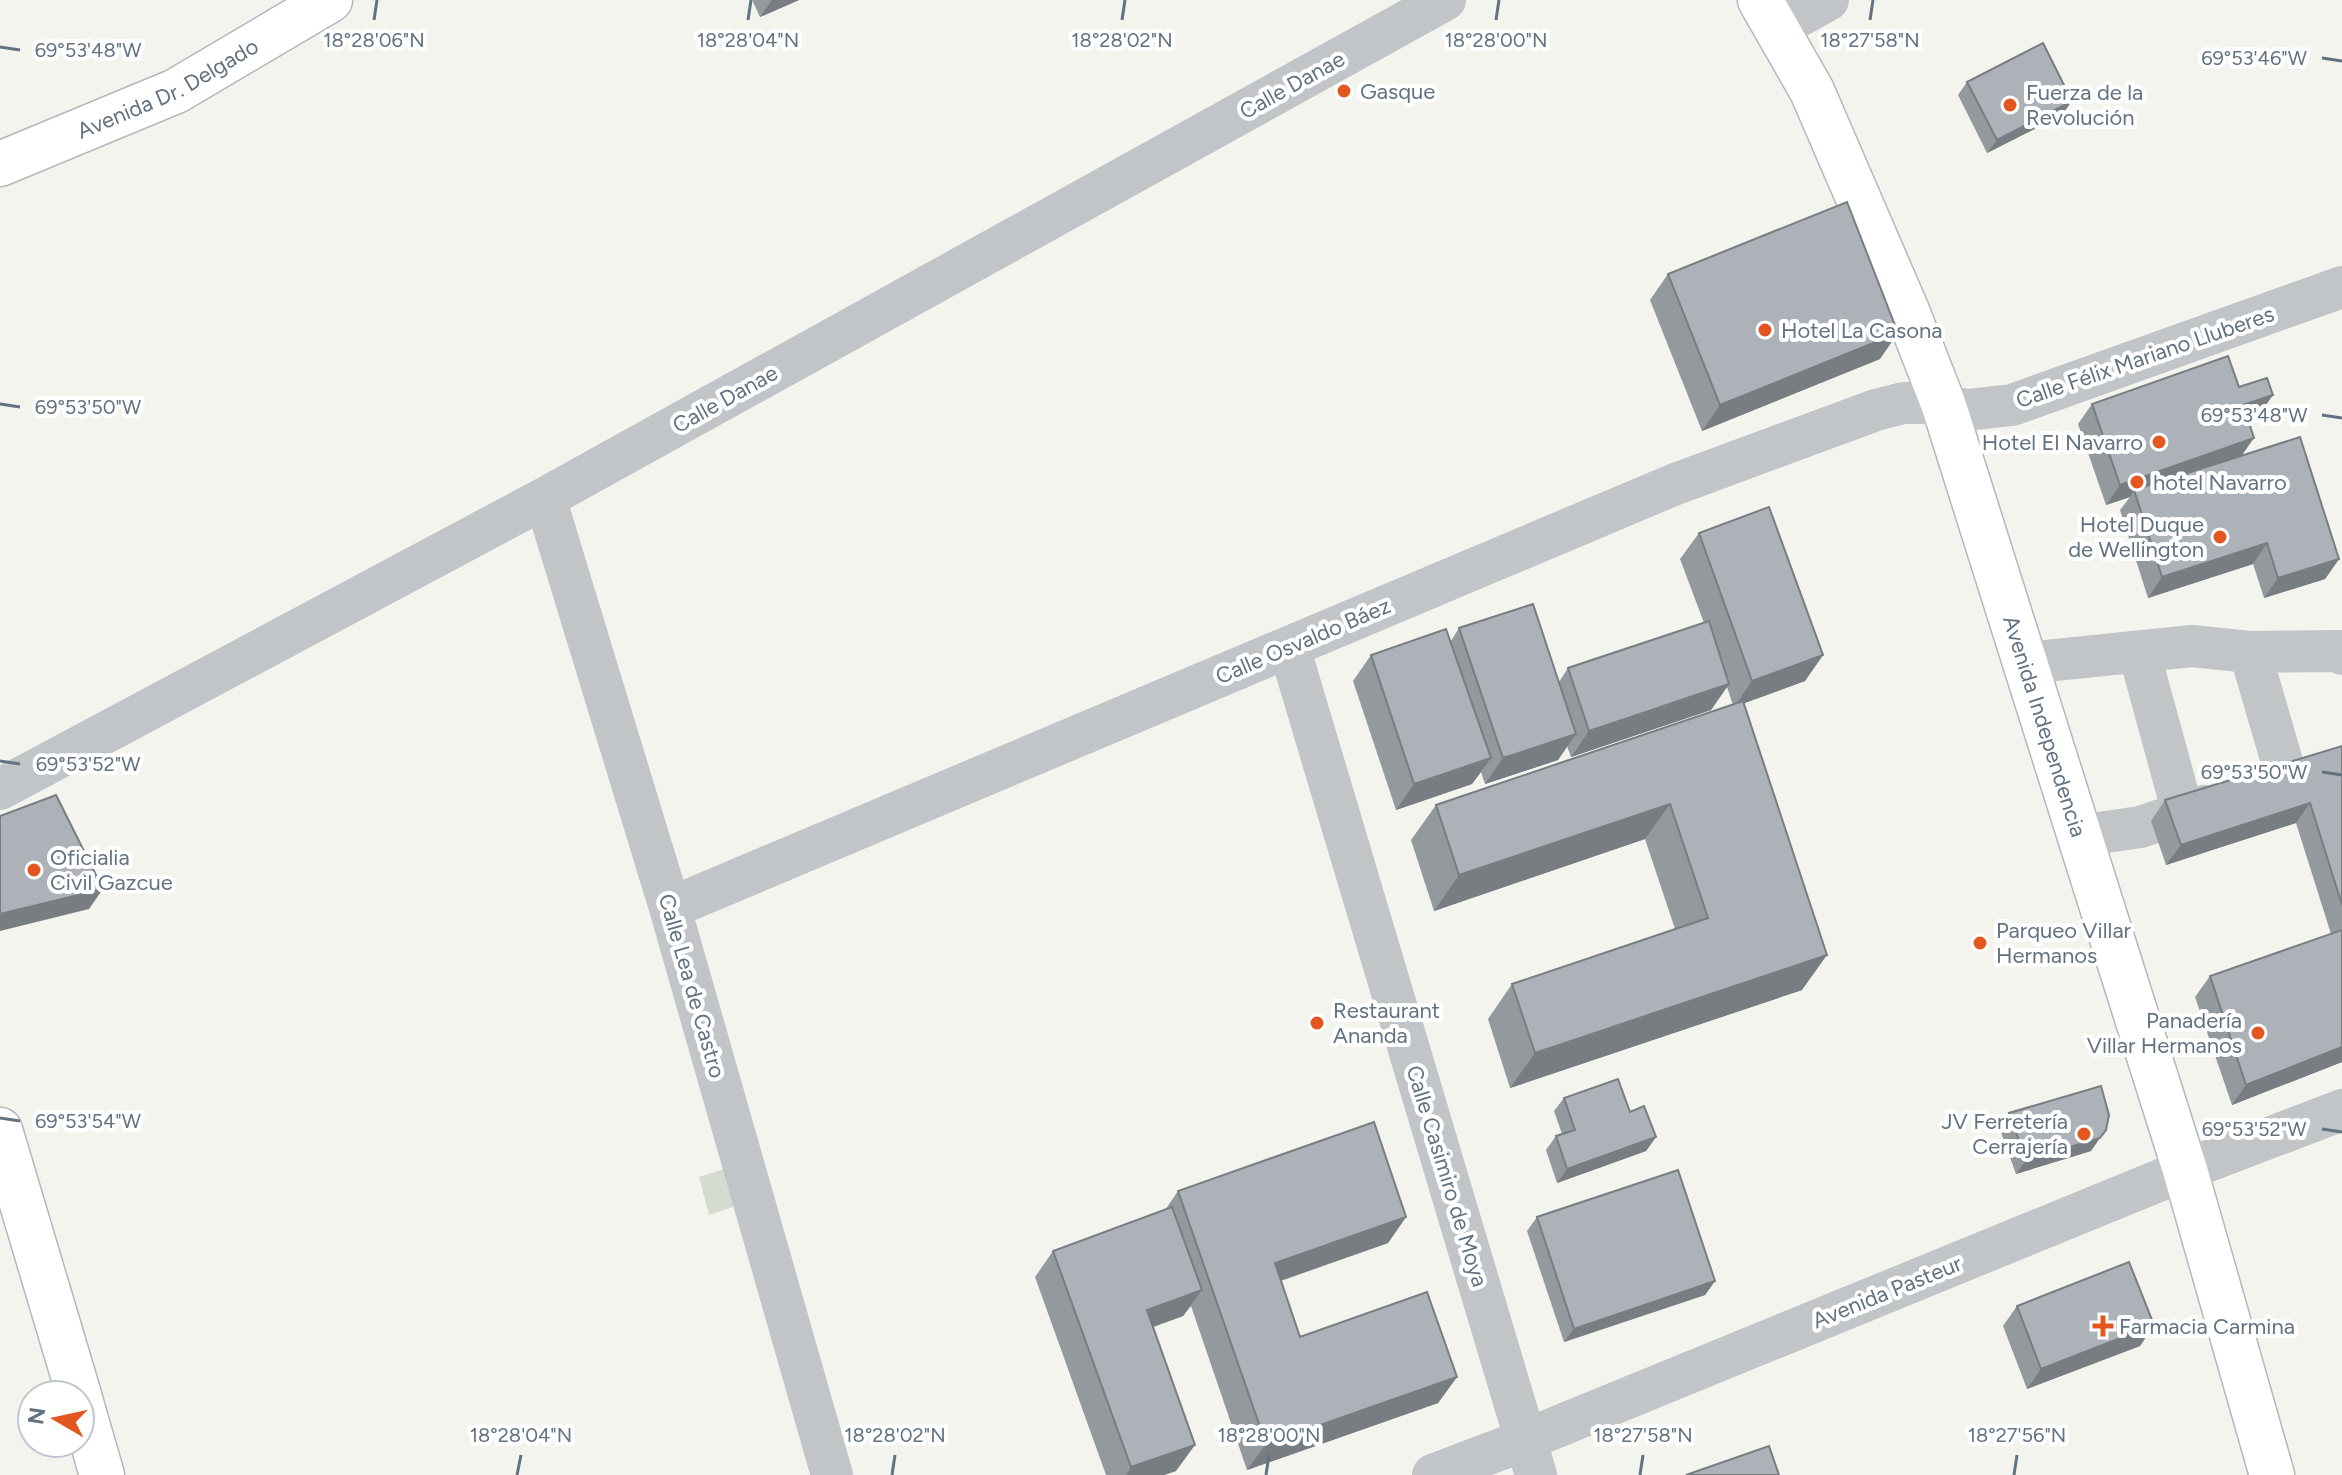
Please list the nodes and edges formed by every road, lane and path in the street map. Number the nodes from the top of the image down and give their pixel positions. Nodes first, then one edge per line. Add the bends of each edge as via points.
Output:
1 (330, 0) edge
2 (1445, 0) edge
3 (1828, 0) edge
4 (1768, 14) edge
5 (0, 164) edge
6 (2342, 287) edge
7 (1944, 406) junction
8 (545, 498) junction
9 (1289, 647) junction
10 (2139, 652) junction
11 (2250, 652) junction
12 (2342, 654) edge
13 (2025, 663) junction
14 (0, 789) edge
15 (2183, 813) junction
16 (2079, 836) junction
17 (670, 908) junction
18 (2342, 1110) edge
19 (0, 1130) edge
20 (2185, 1170) junction
21 (74, 1379) edge
22 (96, 1455) edge
23 (1530, 1458) edge
24 (102, 1475) edge
25 (832, 1475) edge
26 (1433, 1475) edge
27 (2272, 1475) edge

1 - 5 main road, Avenida Dr. Delgado via 176,91
2 - 8 street, Calle Danae
3 - 4 street
4 - 7 main road, Avenida Independencia via 1812,91
6 - 7 street, Calle Félix Mariano Lluberes via 2012,405 1967,410
7 - 9 street, Calle Osvaldo Báez via 1903,403 1876,410 1673,485
7 - 13 main road, Avenida Independencia
8 - 14 street, Calle Danae
8 - 17 street, Calle Lea de Castro
9 - 17 street, Calle Osvaldo Báez
9 - 23 street, Calle Casimiro de Moya
10 - 11 street via 2192,646
10 - 13 street
10 - 15 street
11 - 12 street
11 - 15 street via 2278,782
13 - 16 main road, Avenida Independencia
15 - 16 street via 2140,827
16 - 20 main road, Avenida Independencia
17 - 25 street, Calle Lea de Castro
18 - 20 street, Avenida Pasteur
19 - 21 main road
20 - 23 street, Avenida Pasteur
20 - 27 main road, Avenida Independencia
22 - 24 main road
23 - 26 street, Avenida Pasteur

